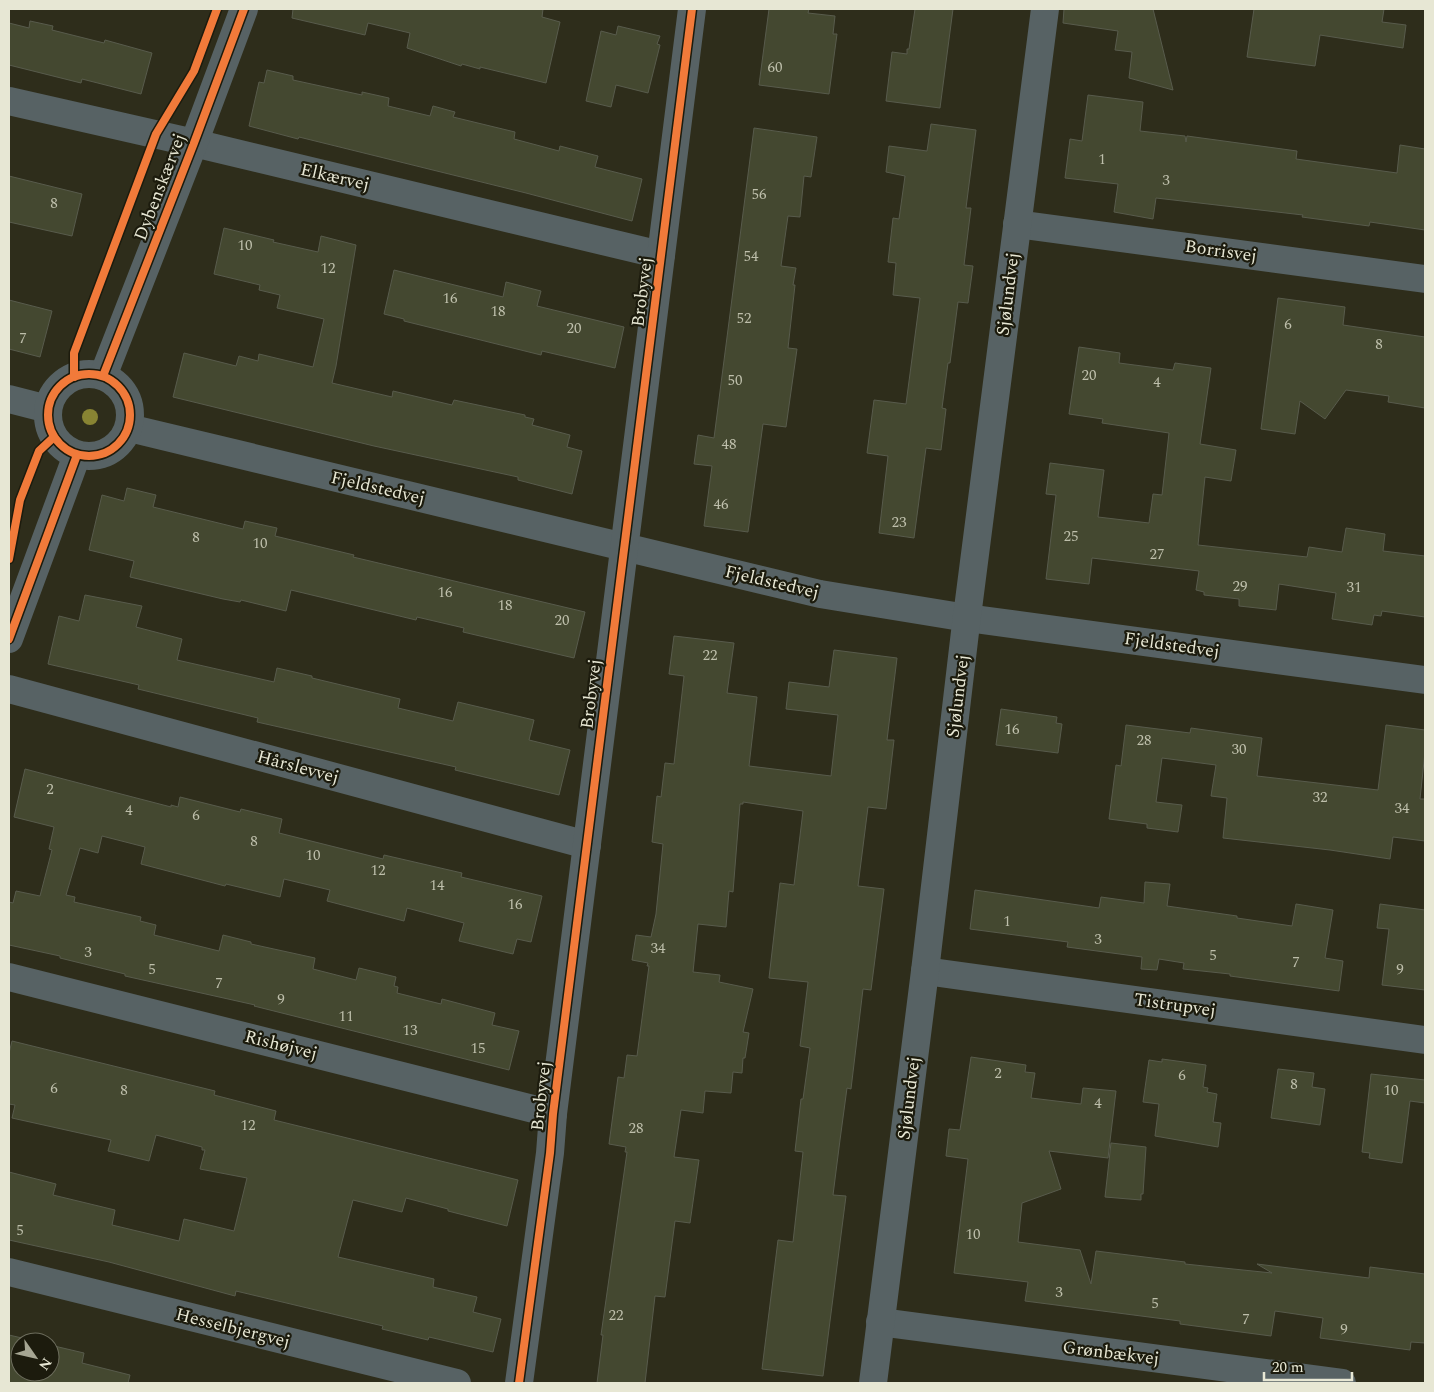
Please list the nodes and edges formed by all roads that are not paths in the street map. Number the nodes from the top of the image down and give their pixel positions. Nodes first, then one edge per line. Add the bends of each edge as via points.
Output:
1 (244, 9) edge
2 (692, 9) edge
3 (1044, 9) edge
4 (9, 101) edge
5 (194, 143) junction
6 (1017, 224) junction
7 (661, 255) junction
8 (1425, 279) edge
9 (103, 376) junction
10 (9, 399) edge
11 (48, 409) junction
12 (129, 428) junction
13 (77, 455) junction
14 (625, 547) junction
15 (967, 618) junction
16 (9, 639) edge
17 (1425, 680) edge
18 (9, 689) edge
19 (587, 845) junction
20 (925, 971) junction
21 (9, 977) edge
22 (1425, 1040) edge
23 (553, 1114) junction
24 (9, 1272) edge
25 (880, 1322) junction
26 (457, 1383) edge
27 (519, 1383) edge
28 (873, 1383) edge
29 (1342, 1383) edge

1 - 5 street, Dybenskærvej
2 - 7 street, Brobyvej
3 - 6 street, Sjølundvej
4 - 5 street, Elkærvej
5 - 7 street, Elkærvej
5 - 9 street, Dybenskærvej
6 - 8 street, Borrisvej
6 - 15 street, Sjølundvej
7 - 14 street, Brobyvej
9 - 11 street via 84,374 64,382 51,399
9 - 12 street via 120,387 127,397
10 - 11 street
11 - 13 street via 54,437
12 - 13 street via 123,440 103,455
12 - 14 street, Fjeldstedvej
13 - 16 street
14 - 15 street, Fjeldstedvej via 820,594
14 - 19 street, Brobyvej
15 - 17 street, Fjeldstedvej
15 - 20 street, Sjølundvej
18 - 19 street, Hårslevvej
19 - 23 street, Brobyvej
20 - 22 street, Tistrupvej
20 - 25 street, Sjølundvej
21 - 23 street, Rishøjvej
23 - 27 street, Brobyvej
24 - 26 street, Hesselbjergvej
25 - 28 street, Sjølundvej
25 - 29 street, Grønbækvej

